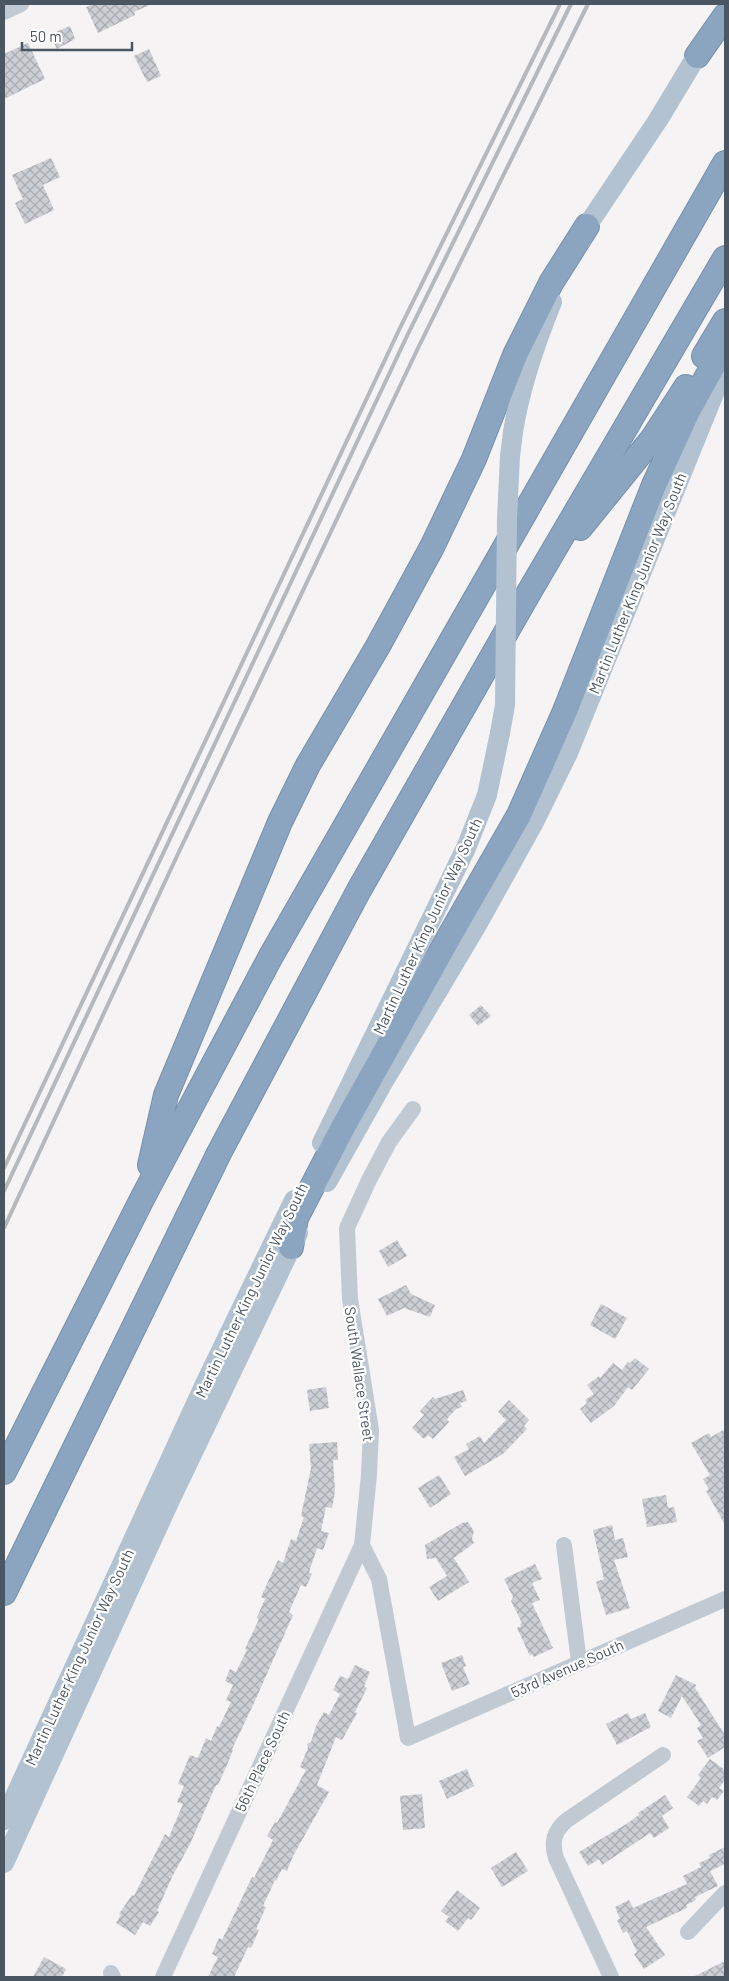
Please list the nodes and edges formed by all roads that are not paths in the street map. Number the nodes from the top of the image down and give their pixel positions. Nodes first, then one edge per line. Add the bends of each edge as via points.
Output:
1 (21, 4) edge
2 (725, 5) edge
3 (4, 12) edge
4 (725, 16) edge
5 (697, 56) junction
6 (725, 163) edge
7 (587, 226) junction
8 (725, 258) edge
9 (725, 320) edge
10 (725, 344) edge
11 (725, 371) edge
12 (528, 594) junction
13 (413, 1109) dead end
14 (143, 1197) junction
15 (290, 1247) junction
16 (4, 1472) edge
17 (362, 1545) junction
18 (564, 1545) dead end
19 (4, 1593) edge
20 (725, 1599) edge
21 (579, 1662) junction
22 (663, 1755) dead end
23 (4, 1820) edge
24 (4, 1863) edge
25 (725, 1893) edge
26 (688, 1932) dead end
27 (163, 1977) edge
28 (611, 1977) edge

1 - 3 street
2 - 5 main road, Martin Luther King Junior Way South
4 - 5 highway
5 - 7 main road, Martin Luther King Junior Way South
6 - 14 highway via 270,956
7 - 14 highway via 550,283 515,355 474,459 432,547 308,765 280,822 166,1094
7 - 23 main road, Martin Luther King Junior Way South, bridge via 539,335 513,432 507,520 505,706 487,795 466,848 205,1384
8 - 12 highway
9 - 12 highway via 653,438
10 - 15 highway via 688,411 654,485 565,712 519,815 342,1129 296,1218
11 - 15 main road, Martin Luther King Junior Way South via 568,752 533,824
12 - 19 highway via 359,890 219,1153
13 - 17 street, South Wallace Street via 390,1142 347,1228 350,1299 371,1430 370,1475
14 - 16 highway
15 - 24 main road, Martin Luther King Junior Way South
17 - 21 street, 53rd Avenue South via 379,1580 408,1738
17 - 27 street, 56th Place South
18 - 21 street
20 - 21 street, 53rd Avenue South
22 - 28 street via 567,1820 558,1829 554,1840 556,1858
25 - 26 street

